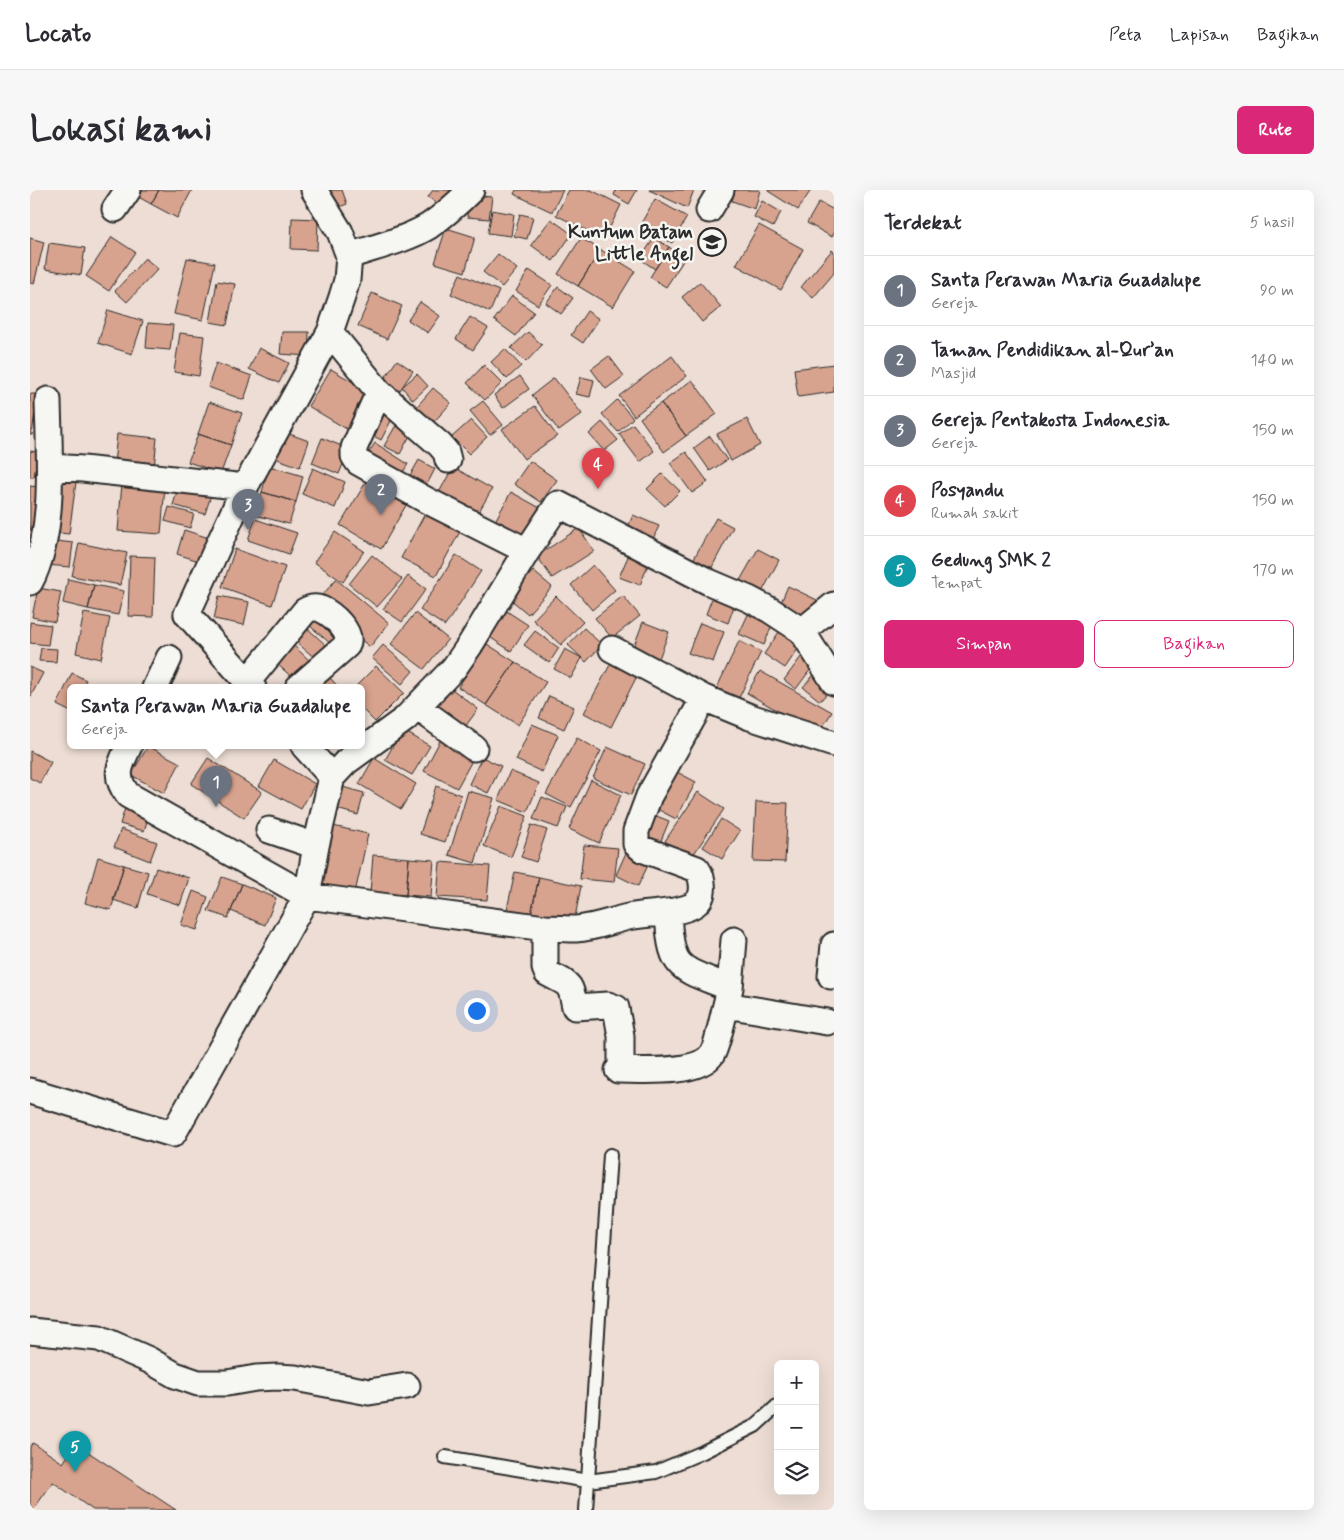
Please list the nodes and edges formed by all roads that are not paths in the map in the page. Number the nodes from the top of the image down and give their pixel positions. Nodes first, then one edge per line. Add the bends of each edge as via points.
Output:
1 (314, 190) edge
2 (471, 190) edge
3 (349, 256) junction
4 (330, 332) junction
5 (379, 392) junction
6 (48, 400) dead end
7 (448, 460) dead end
8 (50, 467) junction
9 (245, 487) junction
10 (527, 551) junction
11 (30, 582) edge
12 (834, 605) edge
13 (802, 631) junction
14 (612, 649) dead end
15 (169, 658) dead end
16 (834, 682) edge
17 (157, 684) edge
18 (249, 684) edge
19 (251, 684) edge
20 (303, 684) edge
21 (704, 698) junction
22 (417, 708) junction
23 (834, 744) edge
24 (365, 748) edge
25 (474, 748) dead end
26 (128, 749) edge
27 (307, 749) edge
28 (364, 749) edge
29 (332, 777) junction
30 (269, 830) dead end
31 (316, 846) junction
32 (307, 896) junction
33 (668, 912) junction
34 (545, 928) junction
35 (734, 940) dead end
36 (834, 945) edge
37 (831, 976) dead end
38 (728, 997) junction
39 (827, 1022) dead end
40 (30, 1091) edge
41 (610, 1155) dead end
42 (30, 1331) edge
43 (407, 1386) dead end
44 (774, 1409) edge
45 (445, 1458) dead end
46 (588, 1481) junction
47 (586, 1510) edge

1 - 3 street via 340,232
2 - 3 street via 428,226
3 - 4 street via 347,280
4 - 5 street
4 - 9 street
5 - 7 street via 440,445
5 - 10 street via 354,448 358,462
6 - 8 street
8 - 9 street
8 - 11 street via 44,538
9 - 18 street via 187,614
10 - 13 street via 558,504 709,582 749,599
10 - 22 street via 454,668
12 - 13 street
13 - 16 street
14 - 21 street
15 - 17 street
19 - 20 street via 305,611 320,608 342,626 349,636 348,646
21 - 23 street via 750,717
21 - 33 street via 650,796 636,831 636,844 642,850 697,869 702,876 700,898 695,904
22 - 24 street
22 - 25 street
26 - 32 street via 118,777 128,794
27 - 29 street
28 - 29 street
29 - 31 street
30 - 31 street
31 - 32 street
32 - 34 street
32 - 40 street via 172,1134
33 - 34 street via 629,916 576,929
33 - 38 street via 670,940 676,960
34 - 38 street via 545,968 547,973 569,985 575,1007 608,1005 616,1008 622,1036 620,1070 687,1069 705,1062 713,1054
35 - 38 street
36 - 37 street
38 - 39 street
41 - 46 lane
42 - 43 street via 100,1338 149,1360 175,1376 198,1383 295,1378 369,1392
44 - 46 lane via 755,1426 656,1472
45 - 46 lane
46 - 47 lane

